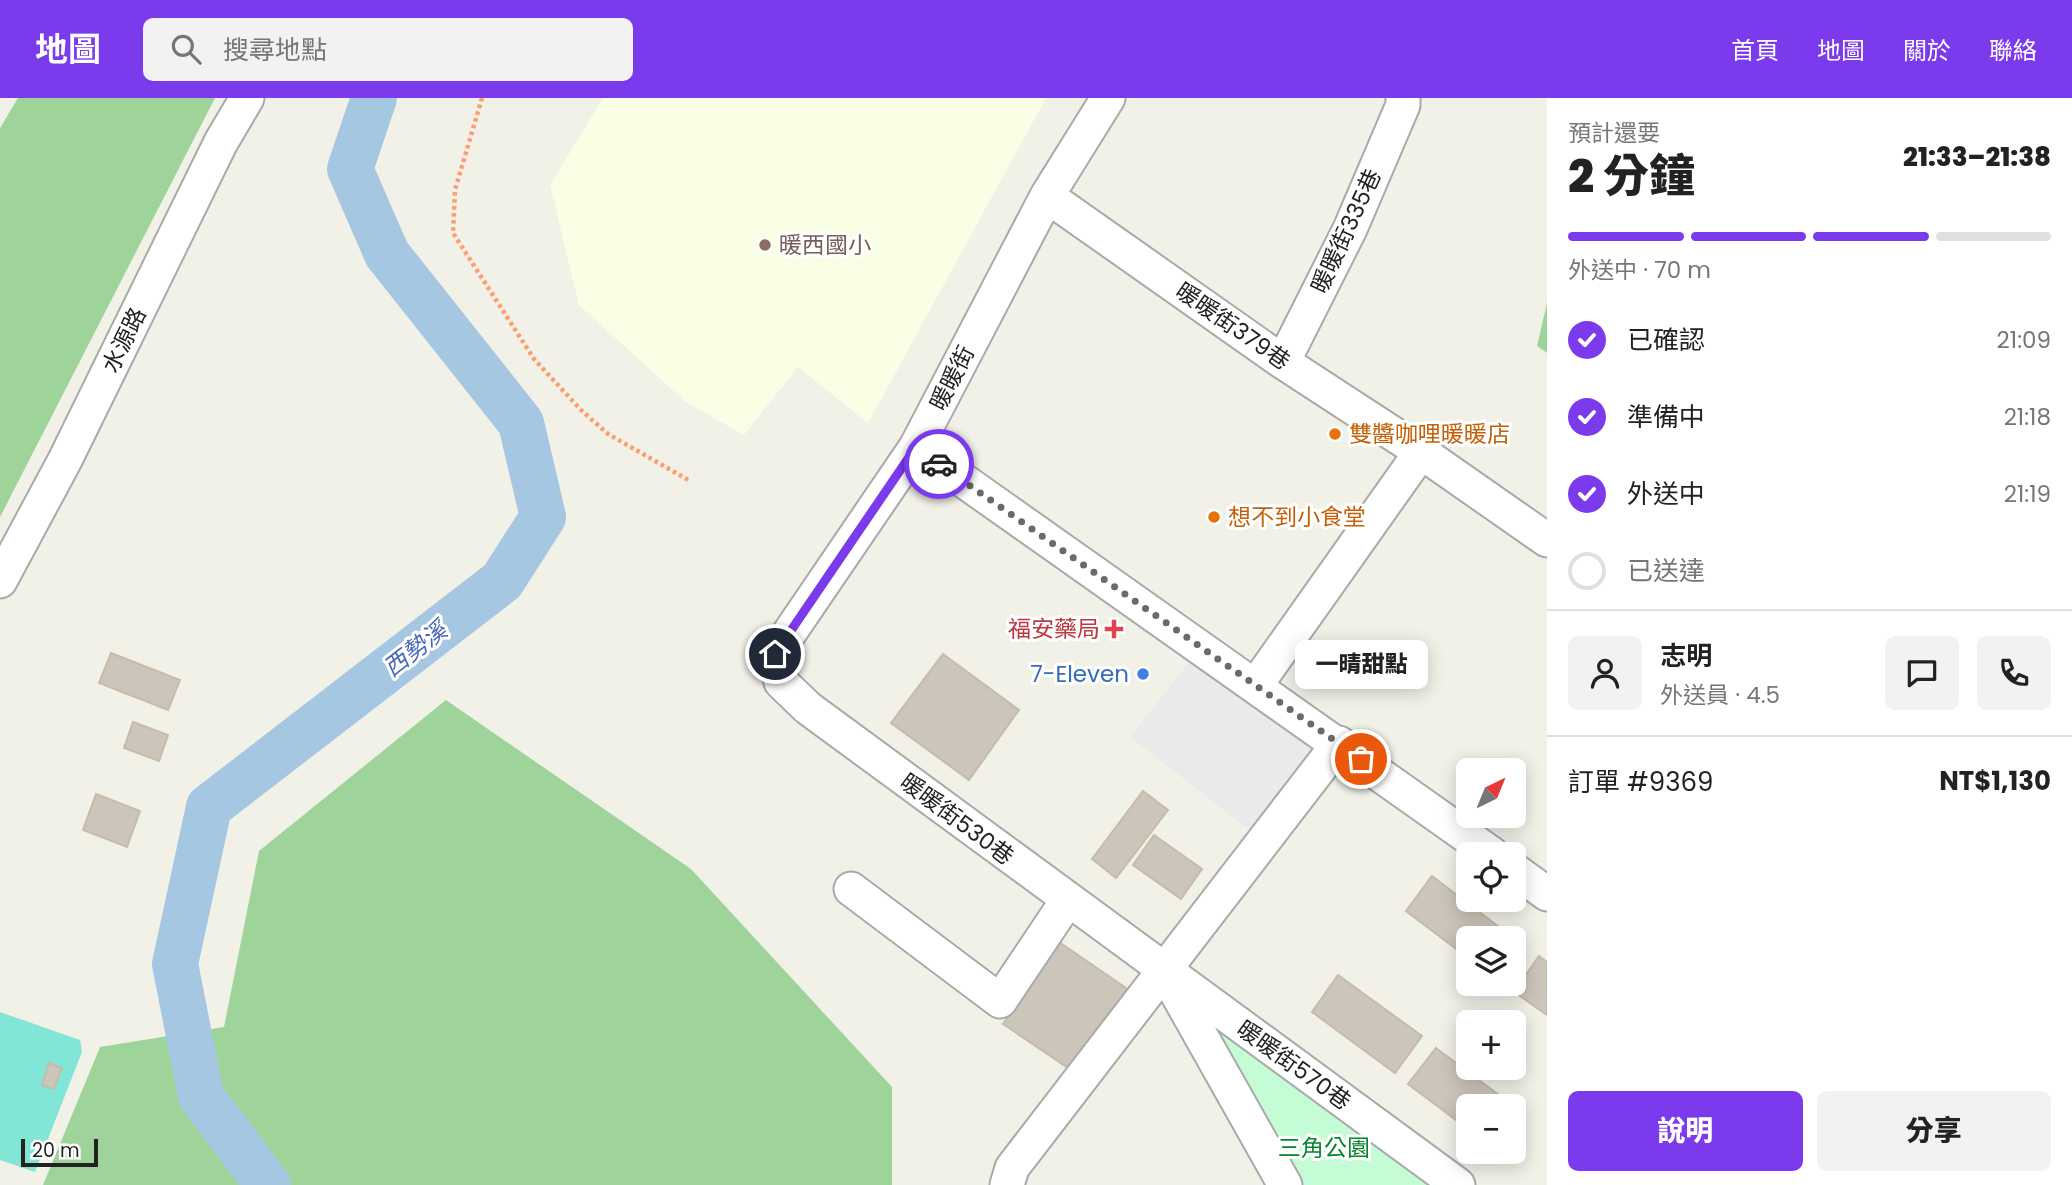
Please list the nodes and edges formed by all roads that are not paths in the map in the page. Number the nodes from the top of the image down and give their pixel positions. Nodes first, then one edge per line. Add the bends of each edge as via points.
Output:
1 (247, 98) edge
2 (1108, 98) edge
3 (1403, 98) edge
4 (1047, 196) junction
5 (1283, 362) junction
6 (916, 447) junction
7 (1421, 452) junction
8 (1547, 540) edge
9 (0, 581) edge
10 (1256, 685) junction
11 (1339, 743) junction
12 (1475, 842) edge
13 (1526, 879) edge
14 (852, 890) dead end
15 (1547, 894) edge
16 (1068, 901) junction
17 (1164, 970) junction
18 (1007, 1185) edge
19 (1285, 1185) edge
20 (1458, 1185) edge

1 - 9 street, 水源路
2 - 4 street, 暖暖街
3 - 5 street, 暖暖街335巷 via 1350,229
4 - 5 street, 暖暖街379巷
4 - 6 street, 暖暖街
5 - 7 street, 暖暖街379巷
6 - 10 street
6 - 16 street, 暖暖街530巷 via 775,654 781,682 808,709
7 - 8 street, 暖暖街379巷
7 - 10 street
10 - 11 street
11 - 12 street
11 - 17 street
13 - 15 street
14 - 16 street via 1000,1001
16 - 17 street, 暖暖街530巷
17 - 18 street via 1012,1168
17 - 19 street, 暖暖街530巷
17 - 20 street, 暖暖街570巷

